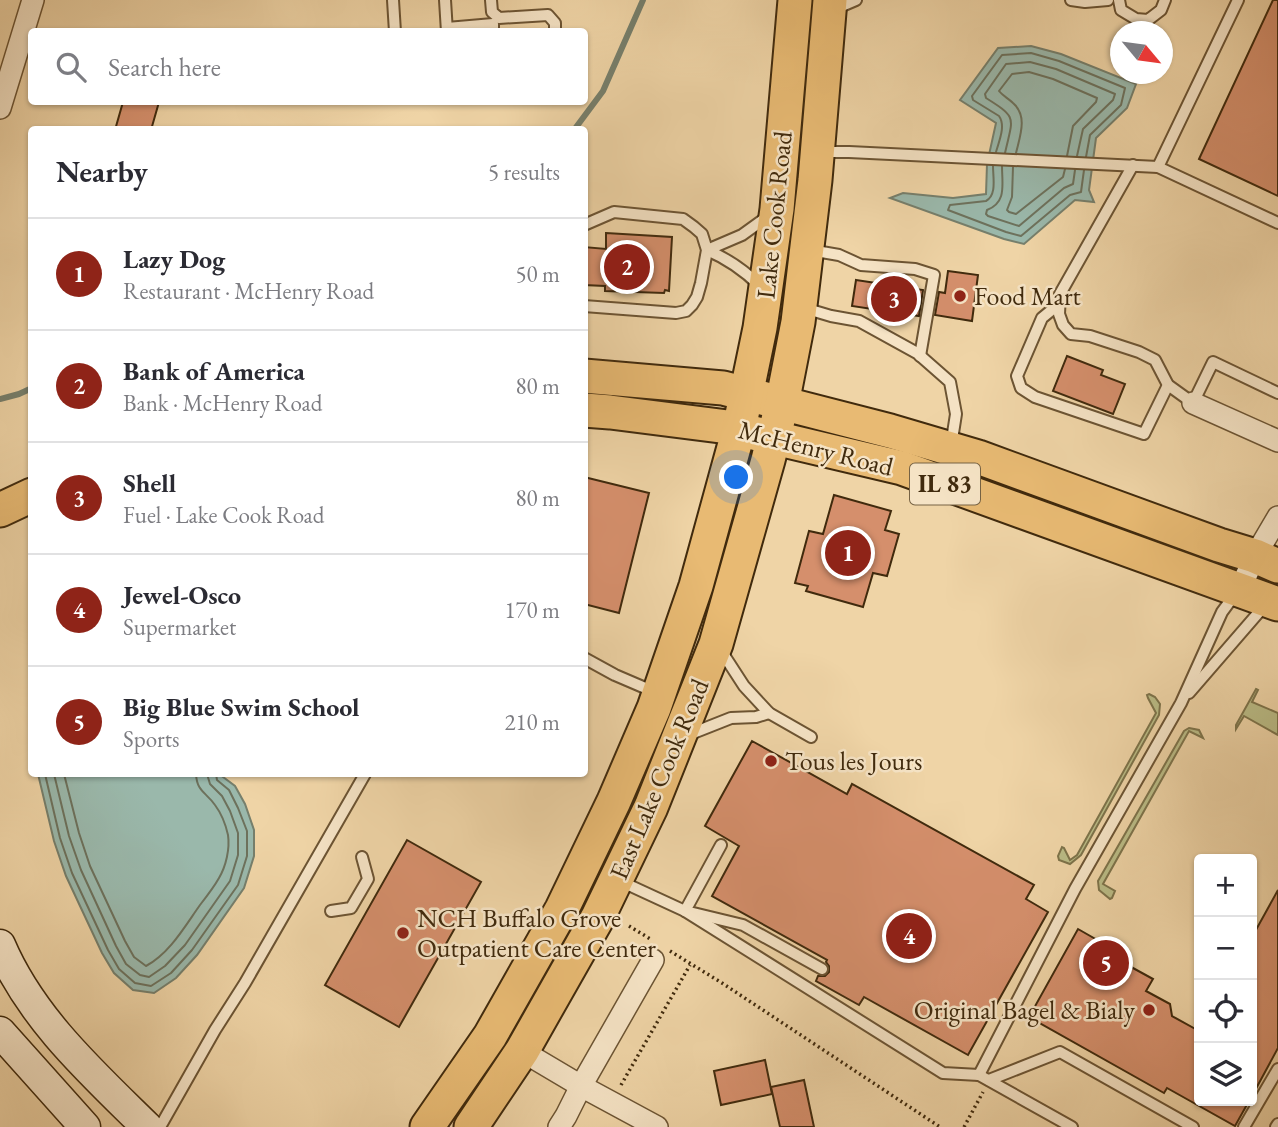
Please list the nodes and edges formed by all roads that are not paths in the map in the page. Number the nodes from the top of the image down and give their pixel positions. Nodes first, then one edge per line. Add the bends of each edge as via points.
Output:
1 (33, 0) edge
2 (393, 0) edge
3 (445, 0) edge
4 (795, 0) edge
5 (1071, 0) edge
6 (1108, 0) edge
7 (1119, 0) edge
8 (1165, 0) edge
9 (1238, 0) edge
10 (839, 4) edge
11 (492, 6) edge
12 (395, 28) edge
13 (447, 28) edge
14 (493, 28) edge
15 (555, 28) edge
16 (0, 108) edge
17 (817, 153) junction
18 (1133, 165) junction
19 (1158, 167) junction
20 (777, 209) junction
21 (588, 223) edge
22 (1278, 223) edge
23 (807, 249) junction
24 (707, 250) junction
25 (766, 292) junction
26 (1059, 304) junction
27 (588, 306) edge
28 (800, 307) junction
29 (920, 356) junction
30 (588, 376) edge
31 (1168, 385) junction
32 (1278, 393) edge
33 (747, 394) junction
34 (1192, 403) junction
35 (782, 404) junction
36 (588, 411) edge
37 (739, 429) junction
38 (774, 437) junction
39 (1278, 441) edge
40 (950, 449) junction
41 (28, 497) edge
42 (0, 510) edge
43 (1278, 517) edge
44 (1266, 561) edge
45 (1266, 594) edge
46 (716, 643) junction
47 (588, 660) edge
48 (659, 694) junction
49 (1181, 703) junction
50 (769, 713) junction
51 (680, 737) junction
52 (811, 737) dead end
53 (363, 777) edge
54 (721, 845) dead end
55 (362, 857) dead end
56 (616, 880) junction
57 (331, 911) dead end
58 (685, 911) junction
59 (0, 945) edge
60 (656, 949) road end
61 (822, 969) dead end
62 (0, 1032) edge
63 (522, 1051) junction
64 (1278, 1069) edge
65 (984, 1077) junction
66 (581, 1086) junction
67 (85, 1127) edge
68 (147, 1127) edge
69 (160, 1127) edge
70 (427, 1127) edge
71 (471, 1127) edge
72 (559, 1127) edge
73 (657, 1127) edge
74 (1072, 1127) edge
75 (1194, 1127) edge
76 (1244, 1127) edge

1 - 16 street
2 - 12 lane
3 - 13 lane
4 - 20 main road, Lake Cook Road
5 - 6 lane
7 - 8 lane via 1121,10 1148,20
9 - 19 lane
10 - 17 main road, Lake Cook Road
11 - 14 lane
11 - 15 lane via 499,18 548,15
17 - 18 lane
17 - 23 main road, Lake Cook Road
18 - 19 lane
18 - 26 lane via 1060,294
19 - 22 lane
20 - 24 lane via 742,235
20 - 25 main road, Lake Cook Road
21 - 24 lane via 614,212 683,219 702,234
23 - 28 main road, Lake Cook Road
23 - 29 lane via 861,265 934,275
24 - 25 lane via 739,267
24 - 27 lane via 697,297 686,310
25 - 33 main road, Lake Cook Road
26 - 31 lane via 1063,325 1071,334 1090,336 1155,360
26 - 31 lane via 1042,318 1017,376 1021,388 1143,435
28 - 29 lane via 859,321
28 - 35 main road, Lake Cook Road
29 - 40 lane via 950,382 956,414
30 - 33 main road, McHenry Road / IL 83
31 - 34 lane
32 - 34 lane via 1213,362
33 - 35 main road, McHenry Road / IL 83
33 - 37 main road, Lake Cook Road
34 - 39 street
35 - 38 main road, East Lake Cook Road
35 - 40 main road, McHenry Road / IL 83
36 - 37 main road, McHenry Road / IL 83
37 - 38 main road, McHenry Road / IL 83
37 - 48 main road, East Lake Cook Road via 696,586
38 - 45 main road, McHenry Road / IL 83 via 902,468
38 - 46 main road, East Lake Cook Road
40 - 44 main road, McHenry Road / IL 83
41 - 42 main road
43 - 44 street
44 - 45 street
45 - 49 lane
45 - 49 lane via 1222,612
46 - 50 lane via 744,686
46 - 51 main road, East Lake Cook Road
47 - 48 lane
48 - 70 main road, East Lake Cook Road via 562,909 490,1036
49 - 65 lane via 1075,889
50 - 51 lane via 731,718
50 - 52 lane
51 - 56 main road, East Lake Cook Road
53 - 69 lane
54 - 58 lane
55 - 57 lane via 368,879 351,908
56 - 58 lane
56 - 63 main road, East Lake Cook Road
58 - 61 lane via 743,925
58 - 65 lane via 943,1073
59 - 68 main road via 53,1032
60 - 66 street
62 - 67 main road
63 - 66 street
63 - 71 main road, East Lake Cook Road
64 - 76 lane
65 - 74 lane
65 - 75 lane via 1060,1052
66 - 72 street
66 - 73 street

